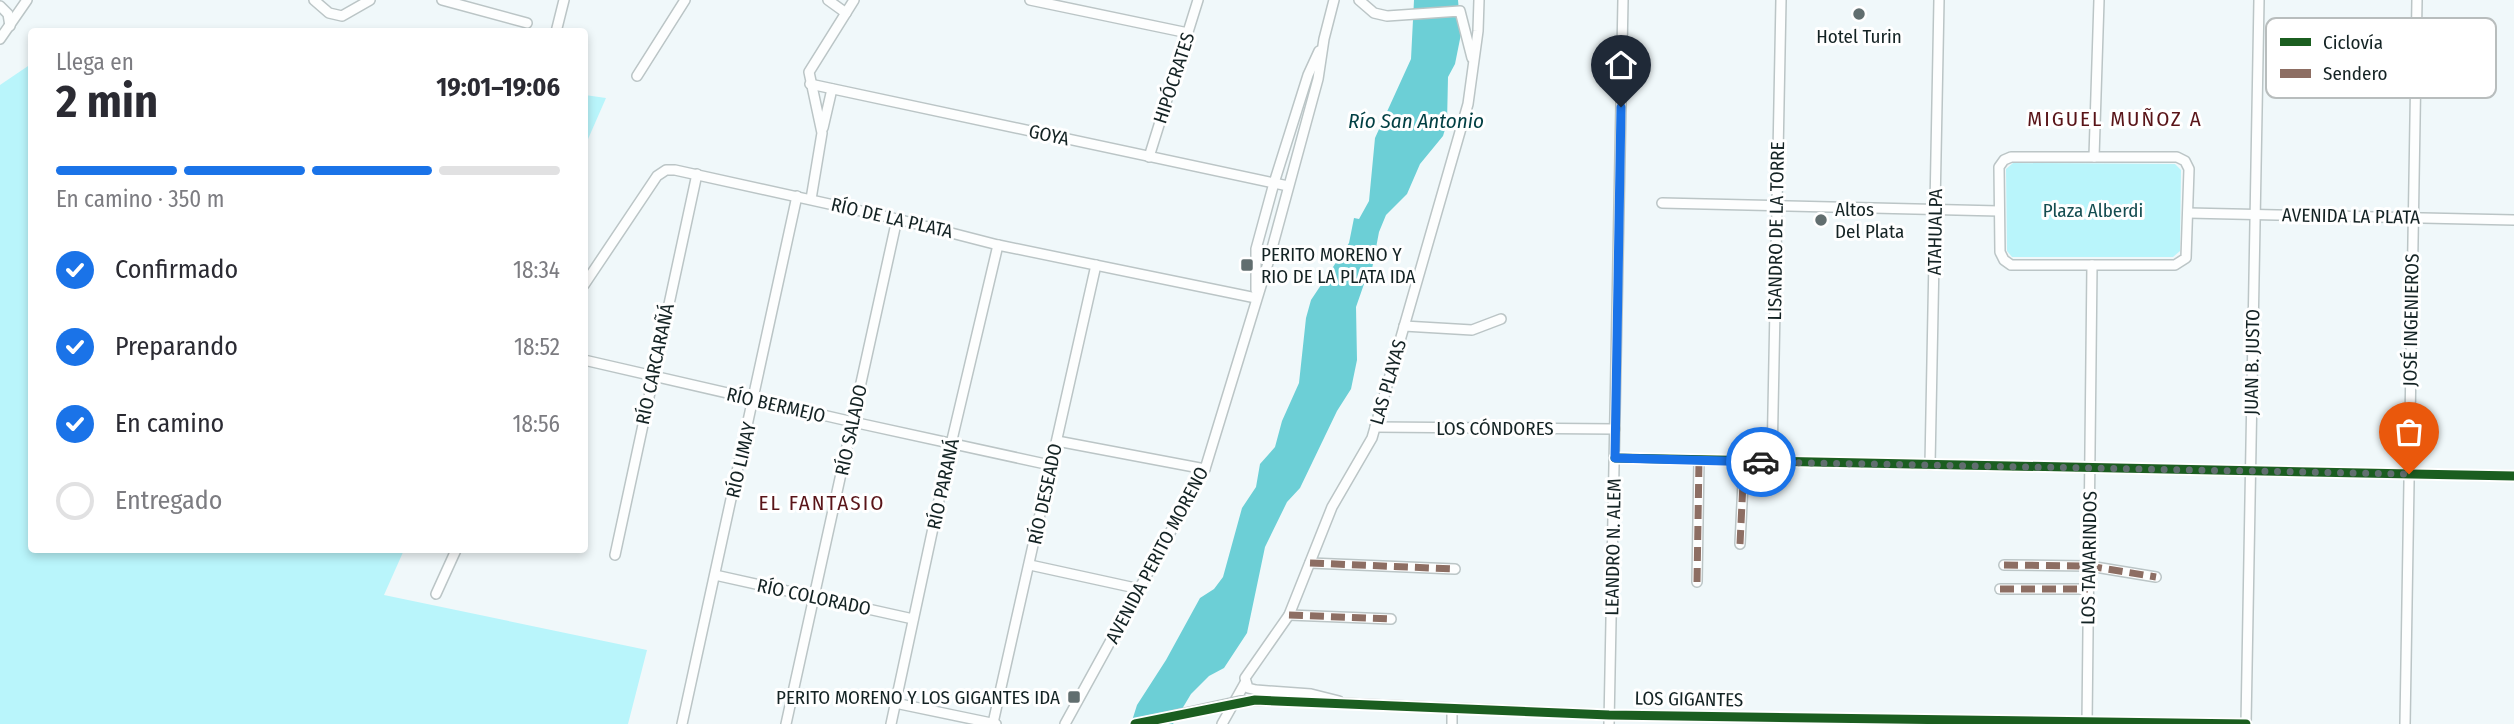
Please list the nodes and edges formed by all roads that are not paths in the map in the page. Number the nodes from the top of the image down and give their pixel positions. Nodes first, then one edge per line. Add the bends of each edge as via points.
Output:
1 (27, 0) edge
2 (314, 0) edge
3 (370, 0) edge
4 (442, 0) edge
5 (564, 0) edge
6 (685, 0) edge
7 (828, 0) edge
8 (854, 0) edge
9 (1030, 0) edge
10 (1198, 0) edge
11 (1334, 0) edge
12 (1359, 0) edge
13 (1460, 0) edge
14 (1479, 0) edge
15 (1623, 0) edge
16 (1781, 0) edge
17 (1939, 0) edge
18 (2099, 0) edge
19 (2259, 0) edge
20 (2417, 0) edge
21 (0, 6) edge
22 (1460, 11) junction
23 (846, 13) junction
24 (2417, 18) edge
25 (527, 23) dead end
26 (10, 26) junction
27 (557, 28) edge
28 (1188, 33) junction
29 (0, 38) edge
30 (1324, 39) junction
31 (1473, 63) junction
32 (637, 76) dead end
33 (810, 84) junction
34 (832, 89) junction
35 (2415, 98) edge
36 (822, 133) junction
37 (1149, 157) junction
38 (2094, 158) junction
39 (697, 174) junction
40 (1274, 183) junction
41 (1288, 186) junction
42 (797, 196) junction
43 (811, 199) junction
44 (1662, 203) dead end
45 (1776, 206) junction
46 (1935, 211) junction
47 (1999, 211) junction
48 (2188, 213) junction
49 (2254, 215) junction
50 (2413, 217) junction
51 (897, 219) junction
52 (2514, 220) edge
53 (998, 244) junction
54 (1096, 265) junction
55 (2092, 265) junction
56 (588, 279) edge
57 (1255, 298) junction
58 (1501, 319) dead end
59 (1404, 326) junction
60 (588, 361) edge
61 (652, 376) junction
62 (754, 399) junction
63 (853, 422) junction
64 (1375, 427) junction
65 (1615, 429) junction
66 (1056, 441) junction
67 (951, 444) junction
68 (1615, 458) junction
69 (1699, 460) junction
70 (1744, 462) junction
71 (1772, 462) junction
72 (1050, 465) junction
73 (1930, 465) junction
74 (1205, 469) junction
75 (2090, 469) junction
76 (2249, 472) junction
77 (2409, 474) junction
78 (2514, 476) edge
79 (1740, 544) dead end
80 (455, 553) edge
81 (615, 555) dead end
82 (1310, 563) junction
83 (1030, 565) junction
84 (2004, 565) dead end
85 (2089, 566) junction
86 (1455, 569) dead end
87 (715, 575) junction
88 (2156, 577) dead end
89 (1697, 582) dead end
90 (1140, 589) junction
91 (2000, 589) dead end
92 (2088, 589) junction
93 (436, 594) dead end
94 (814, 597) junction
95 (1289, 615) junction
96 (913, 619) junction
97 (1391, 619) dead end
98 (1245, 680) junction
99 (895, 703) junction
100 (1347, 704) junction
101 (1452, 710) junction
102 (1609, 720) edge
103 (1774, 721) edge
104 (1927, 722) edge
105 (682, 724) edge
106 (786, 724) edge
107 (891, 724) edge
108 (994, 724) edge
109 (1065, 724) edge
110 (1135, 724) edge
111 (1222, 724) edge
112 (1452, 724) edge
113 (2087, 724) edge
114 (2246, 724) edge
115 (2405, 724) edge

1 - 26 street
2 - 3 street via 329,13 342,16
4 - 25 street
5 - 27 street
6 - 32 street
7 - 23 street
8 - 23 street
9 - 28 street
10 - 28 street, HIPÓCRATES
11 - 30 street, AVENIDA PERITO MORENO
12 - 22 street via 1374,13 1387,16
13 - 22 street
14 - 31 street, LAS PLAYAS
15 - 65 street, LEANDRO N. ALEM
16 - 45 street, LISANDRO DE LA TORRE
17 - 46 street, ATAHUALPA
18 - 38 street
19 - 49 street, JUAN B. JUSTO
20 - 24 street, JOSÉ INGENIEROS
21 - 26 street via 8,14
22 - 31 street
23 - 33 street via 811,66
26 - 29 street
28 - 37 street, HIPÓCRATES
30 - 40 street, AVENIDA PERITO MORENO
30 - 41 street, AVENIDA PERITO MORENO via 1318,79
31 - 59 street, LAS PLAYAS via 1468,104
33 - 34 street, GOYA
33 - 36 street
34 - 36 street
34 - 37 street, GOYA
35 - 50 street, JOSÉ INGENIEROS
36 - 43 street
37 - 40 street, GOYA
38 - 47 street via 2007,158 1999,167
38 - 48 street via 2182,159 2189,169
39 - 42 street, RÍO DE LA PLATA
39 - 56 street, RÍO DE LA PLATA via 666,170 657,176
39 - 61 street, RÍO CARCARAÑÁ
40 - 41 street, GOYA
40 - 57 street, AVENIDA PERITO MORENO via 1256,249
41 - 57 street, AVENIDA PERITO MORENO
42 - 43 street, RÍO DE LA PLATA
42 - 62 street, RÍO LIMAY
43 - 51 street, RÍO DE LA PLATA
44 - 45 street
45 - 46 street
45 - 71 street, LISANDRO DE LA TORRE
46 - 47 street
46 - 73 street, ATAHUALPA
47 - 55 street via 2000,252 2011,265
48 - 49 street, AVENIDA LA PLATA
48 - 55 street via 2186,258 2180,264
49 - 50 street, AVENIDA LA PLATA
49 - 76 street, JUAN B. JUSTO
50 - 52 street, AVENIDA LA PLATA
50 - 77 street, JOSÉ INGENIEROS
51 - 53 street, RÍO DE LA PLATA
51 - 63 street, RÍO SALADO
53 - 54 street, RÍO DE LA PLATA
53 - 67 street, RÍO PARANÁ
54 - 57 street, RÍO DE LA PLATA
54 - 66 street, RÍO DESEADO
55 - 75 street, LOS TAMARINDOS
57 - 74 street, AVENIDA PERITO MORENO
58 - 59 street via 1472,330
59 - 64 street, LAS PLAYAS
60 - 61 street, RÍO BERMEJO
61 - 62 street, RÍO BERMEJO
61 - 81 street, RÍO CARCARAÑÁ
62 - 63 street, RÍO BERMEJO
62 - 87 street, RÍO LIMAY
63 - 67 street, RÍO BERMEJO
63 - 94 street, RÍO SALADO
64 - 65 street, LOS CÓNDORES
64 - 82 street, LAS PLAYAS via 1332,507
65 - 68 street, LEANDRO N. ALEM
66 - 72 street, RÍO DESEADO
66 - 74 street
67 - 72 street, RÍO BERMEJO
67 - 96 street, RÍO PARANÁ
68 - 69 street
68 - 102 street, LEANDRO N. ALEM
69 - 70 street
69 - 89 street
70 - 71 street
70 - 79 street
71 - 73 street
72 - 83 street, RÍO DESEADO
73 - 75 street
74 - 90 street, AVENIDA PERITO MORENO
75 - 76 street
75 - 85 street, LOS TAMARINDOS
76 - 77 street
76 - 114 street, JUAN B. JUSTO
77 - 78 street
77 - 115 street, JOSÉ INGENIEROS
80 - 93 street
82 - 86 street
82 - 95 street, LAS PLAYAS
83 - 90 street
83 - 108 street, RÍO DESEADO
84 - 85 street
85 - 88 street
85 - 92 street, LOS TAMARINDOS
87 - 94 street, RÍO COLORADO
87 - 105 street, RÍO LIMAY
90 - 109 street, AVENIDA PERITO MORENO
91 - 92 street
92 - 113 street, LOS TAMARINDOS
94 - 96 street, RÍO COLORADO
94 - 106 street, RÍO SALADO
95 - 97 street
95 - 98 street, LAS PLAYAS
96 - 99 street, RÍO PARANÁ
98 - 100 street via 1248,688 1256,691 1324,696
98 - 111 street, LAS PLAYAS
99 - 107 street, RÍO PARANÁ
99 - 108 street
100 - 101 street, LOS GIGANTES
100 - 110 street, LOS GIGANTES, bridge via 1240,701
101 - 102 street, LOS GIGANTES
101 - 112 street
102 - 103 street, LOS GIGANTES
103 - 104 street, LOS GIGANTES
104 - 113 street, LOS GIGANTES
113 - 114 street, LOS GIGANTES

